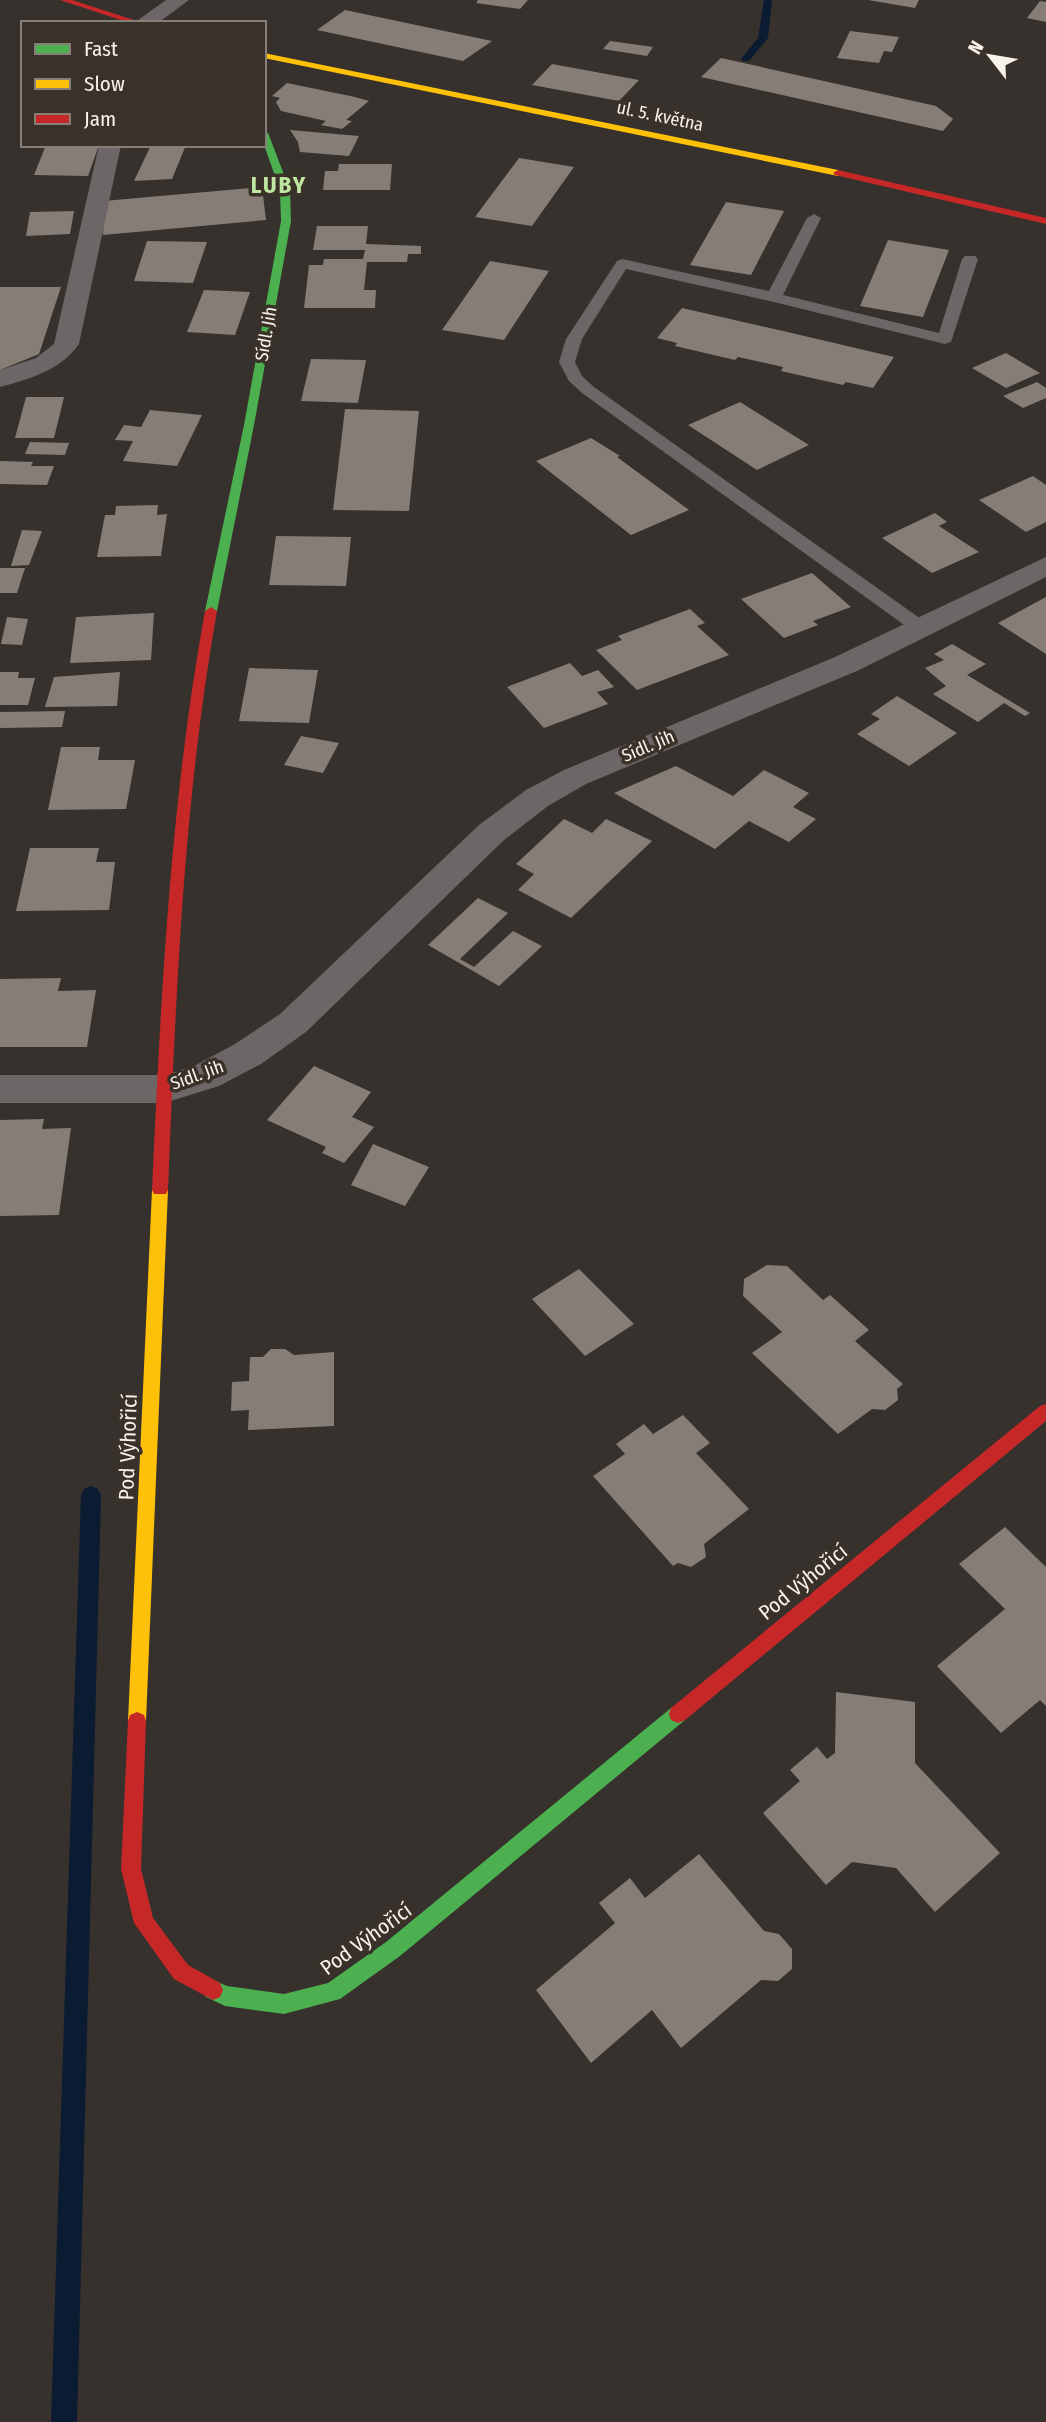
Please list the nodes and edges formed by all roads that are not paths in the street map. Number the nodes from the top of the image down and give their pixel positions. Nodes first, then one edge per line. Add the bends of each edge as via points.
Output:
1 (64, 0) edge
2 (179, 0) edge
3 (134, 21) edge
4 (144, 21) edge
5 (267, 59) edge
6 (266, 138) edge
7 (110, 147) edge
8 (814, 218) dead end
9 (1046, 221) edge
10 (970, 258) dead end
11 (774, 297) junction
12 (0, 379) edge
13 (1046, 566) edge
14 (921, 628) junction
15 (0, 1089) edge
16 (164, 1089) junction
17 (1046, 1411) edge

1 - 3 street
2 - 4 street
5 - 9 street, ul. 5. května via 903,186
6 - 16 street, Sídl. Jih via 285,190 286,221 198,675 174,876
7 - 12 street via 66,344 45,363
8 - 11 lane
10 - 11 lane via 945,339
11 - 14 lane via 622,264 574,339 567,362 588,390
13 - 14 street, Sídl. Jih
14 - 16 street, Sídl. Jih via 575,777 537,798 491,834 293,1023 206,1076
15 - 16 street
16 - 17 street, Pod Výhořicí via 131,1869 144,1923 181,1972 225,1996 284,2004 333,1992 393,1950

